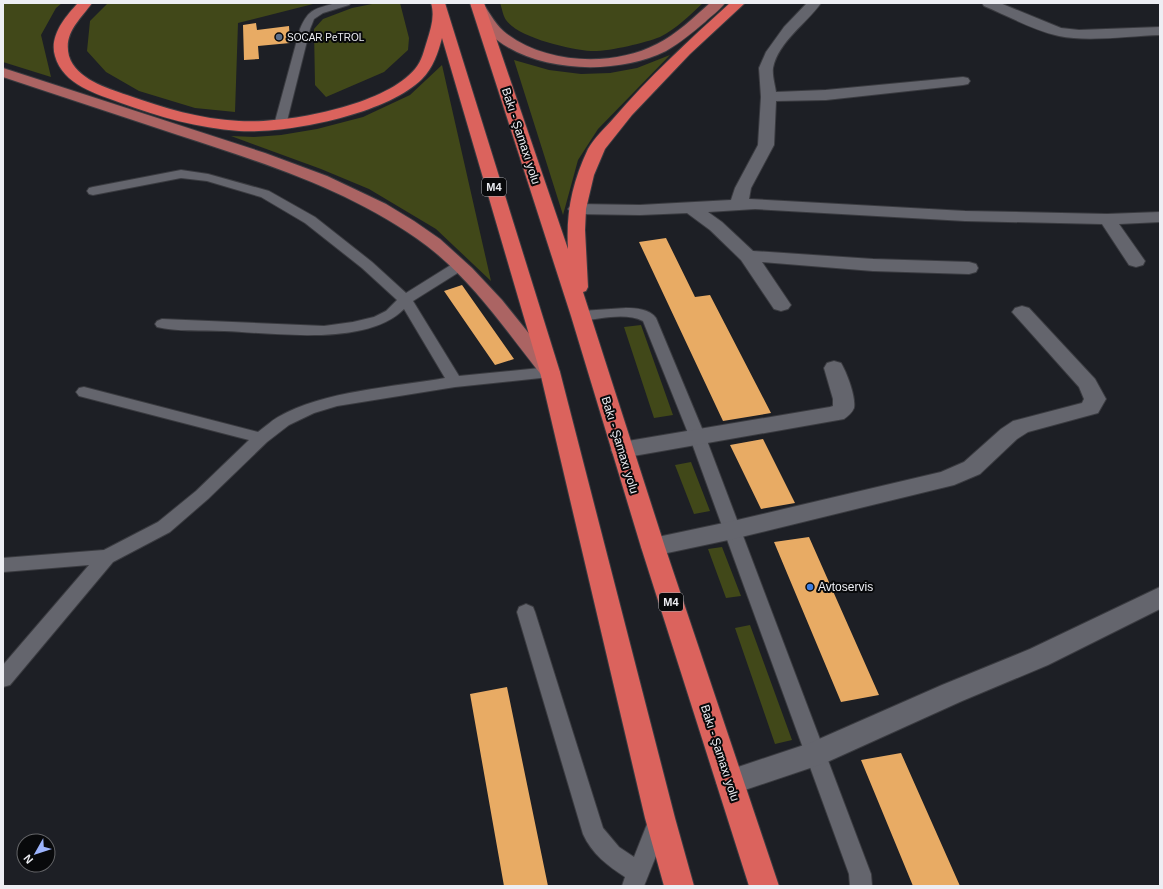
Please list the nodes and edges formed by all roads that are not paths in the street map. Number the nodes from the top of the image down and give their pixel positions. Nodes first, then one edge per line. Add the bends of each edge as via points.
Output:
1 (85, 3) edge
2 (346, 3) edge
3 (718, 3) edge
4 (738, 3) edge
5 (814, 3) edge
6 (989, 3) edge
7 (478, 4) edge
8 (440, 8) edge
9 (1160, 32) edge
10 (3, 72) edge
11 (963, 81) dead end
12 (769, 97) junction
13 (280, 125) junction
14 (93, 191) dead end
15 (739, 204) junction
16 (690, 207) junction
17 (577, 209) junction
18 (1160, 217) edge
19 (1107, 219) junction
20 (748, 256) junction
21 (1136, 262) dead end
22 (459, 266) junction
23 (969, 268) dead end
24 (405, 300) junction
25 (781, 305) dead end
26 (1022, 312) dead end
27 (581, 316) junction
28 (162, 324) dead end
29 (834, 368) dead end
30 (550, 372) junction
31 (455, 382) junction
32 (84, 392) dead end
33 (261, 438) junction
34 (698, 438) junction
35 (622, 450) junction
36 (733, 530) junction
37 (653, 547) junction
38 (107, 557) junction
39 (3, 565) edge
40 (1160, 597) edge
41 (526, 612) dead end
42 (3, 679) edge
43 (815, 754) junction
44 (730, 782) junction
45 (660, 818) junction
46 (636, 879) edge
47 (679, 886) edge
48 (764, 886) edge
49 (861, 886) edge

1 - 13 highway via 68,21 61,39 62,56 70,71 90,86 135,104 182,118 250,128
2 - 13 lane via 310,17
3 - 7 main road via 674,40 659,48 646,54 602,63 570,62 522,49 502,37
4 - 17 highway via 685,51 597,148 586,175
5 - 12 street via 773,52 766,68
6 - 9 street via 1060,32
7 - 27 highway, Bakı - Şamaxı yolu / M4
8 - 13 highway via 429,56 413,79 371,102 345,112
8 - 30 highway, M4
10 - 22 main road via 319,179 407,224
11 - 12 street via 826,95
12 - 15 street via 766,145 743,188
14 - 24 lane via 181,174 208,178 265,194 310,220 368,265
15 - 16 street
15 - 19 street via 965,216
16 - 17 street via 640,210
16 - 20 street via 716,226
17 - 27 highway
18 - 19 street
19 - 21 street
20 - 23 street via 873,265
20 - 25 street
22 - 24 lane
22 - 30 main road via 475,281
24 - 28 lane via 391,314 379,320 324,331
24 - 31 lane
26 - 36 street via 1088,384 1095,399 1090,408 1021,426 972,468 946,479
27 - 34 lane via 635,312 649,318
27 - 35 highway, Bakı - Şamaxı yolu / M4
29 - 34 street via 844,399 843,409 836,414
30 - 31 lane
30 - 45 highway, M4
31 - 33 lane via 337,401 309,409 283,421
32 - 33 lane
33 - 38 lane via 202,495 164,527
34 - 35 street
34 - 36 lane
35 - 37 highway, Bakı - Şamaxı yolu / M4
36 - 37 street
36 - 43 lane
37 - 44 highway, Bakı - Şamaxı yolu / M4
38 - 39 lane
38 - 42 lane
40 - 43 street via 1039,657
41 - 46 lane via 594,834
43 - 44 street
43 - 49 lane via 860,874
44 - 48 highway, Bakı - Şamaxı yolu / M4
45 - 46 lane
45 - 47 highway, M4

